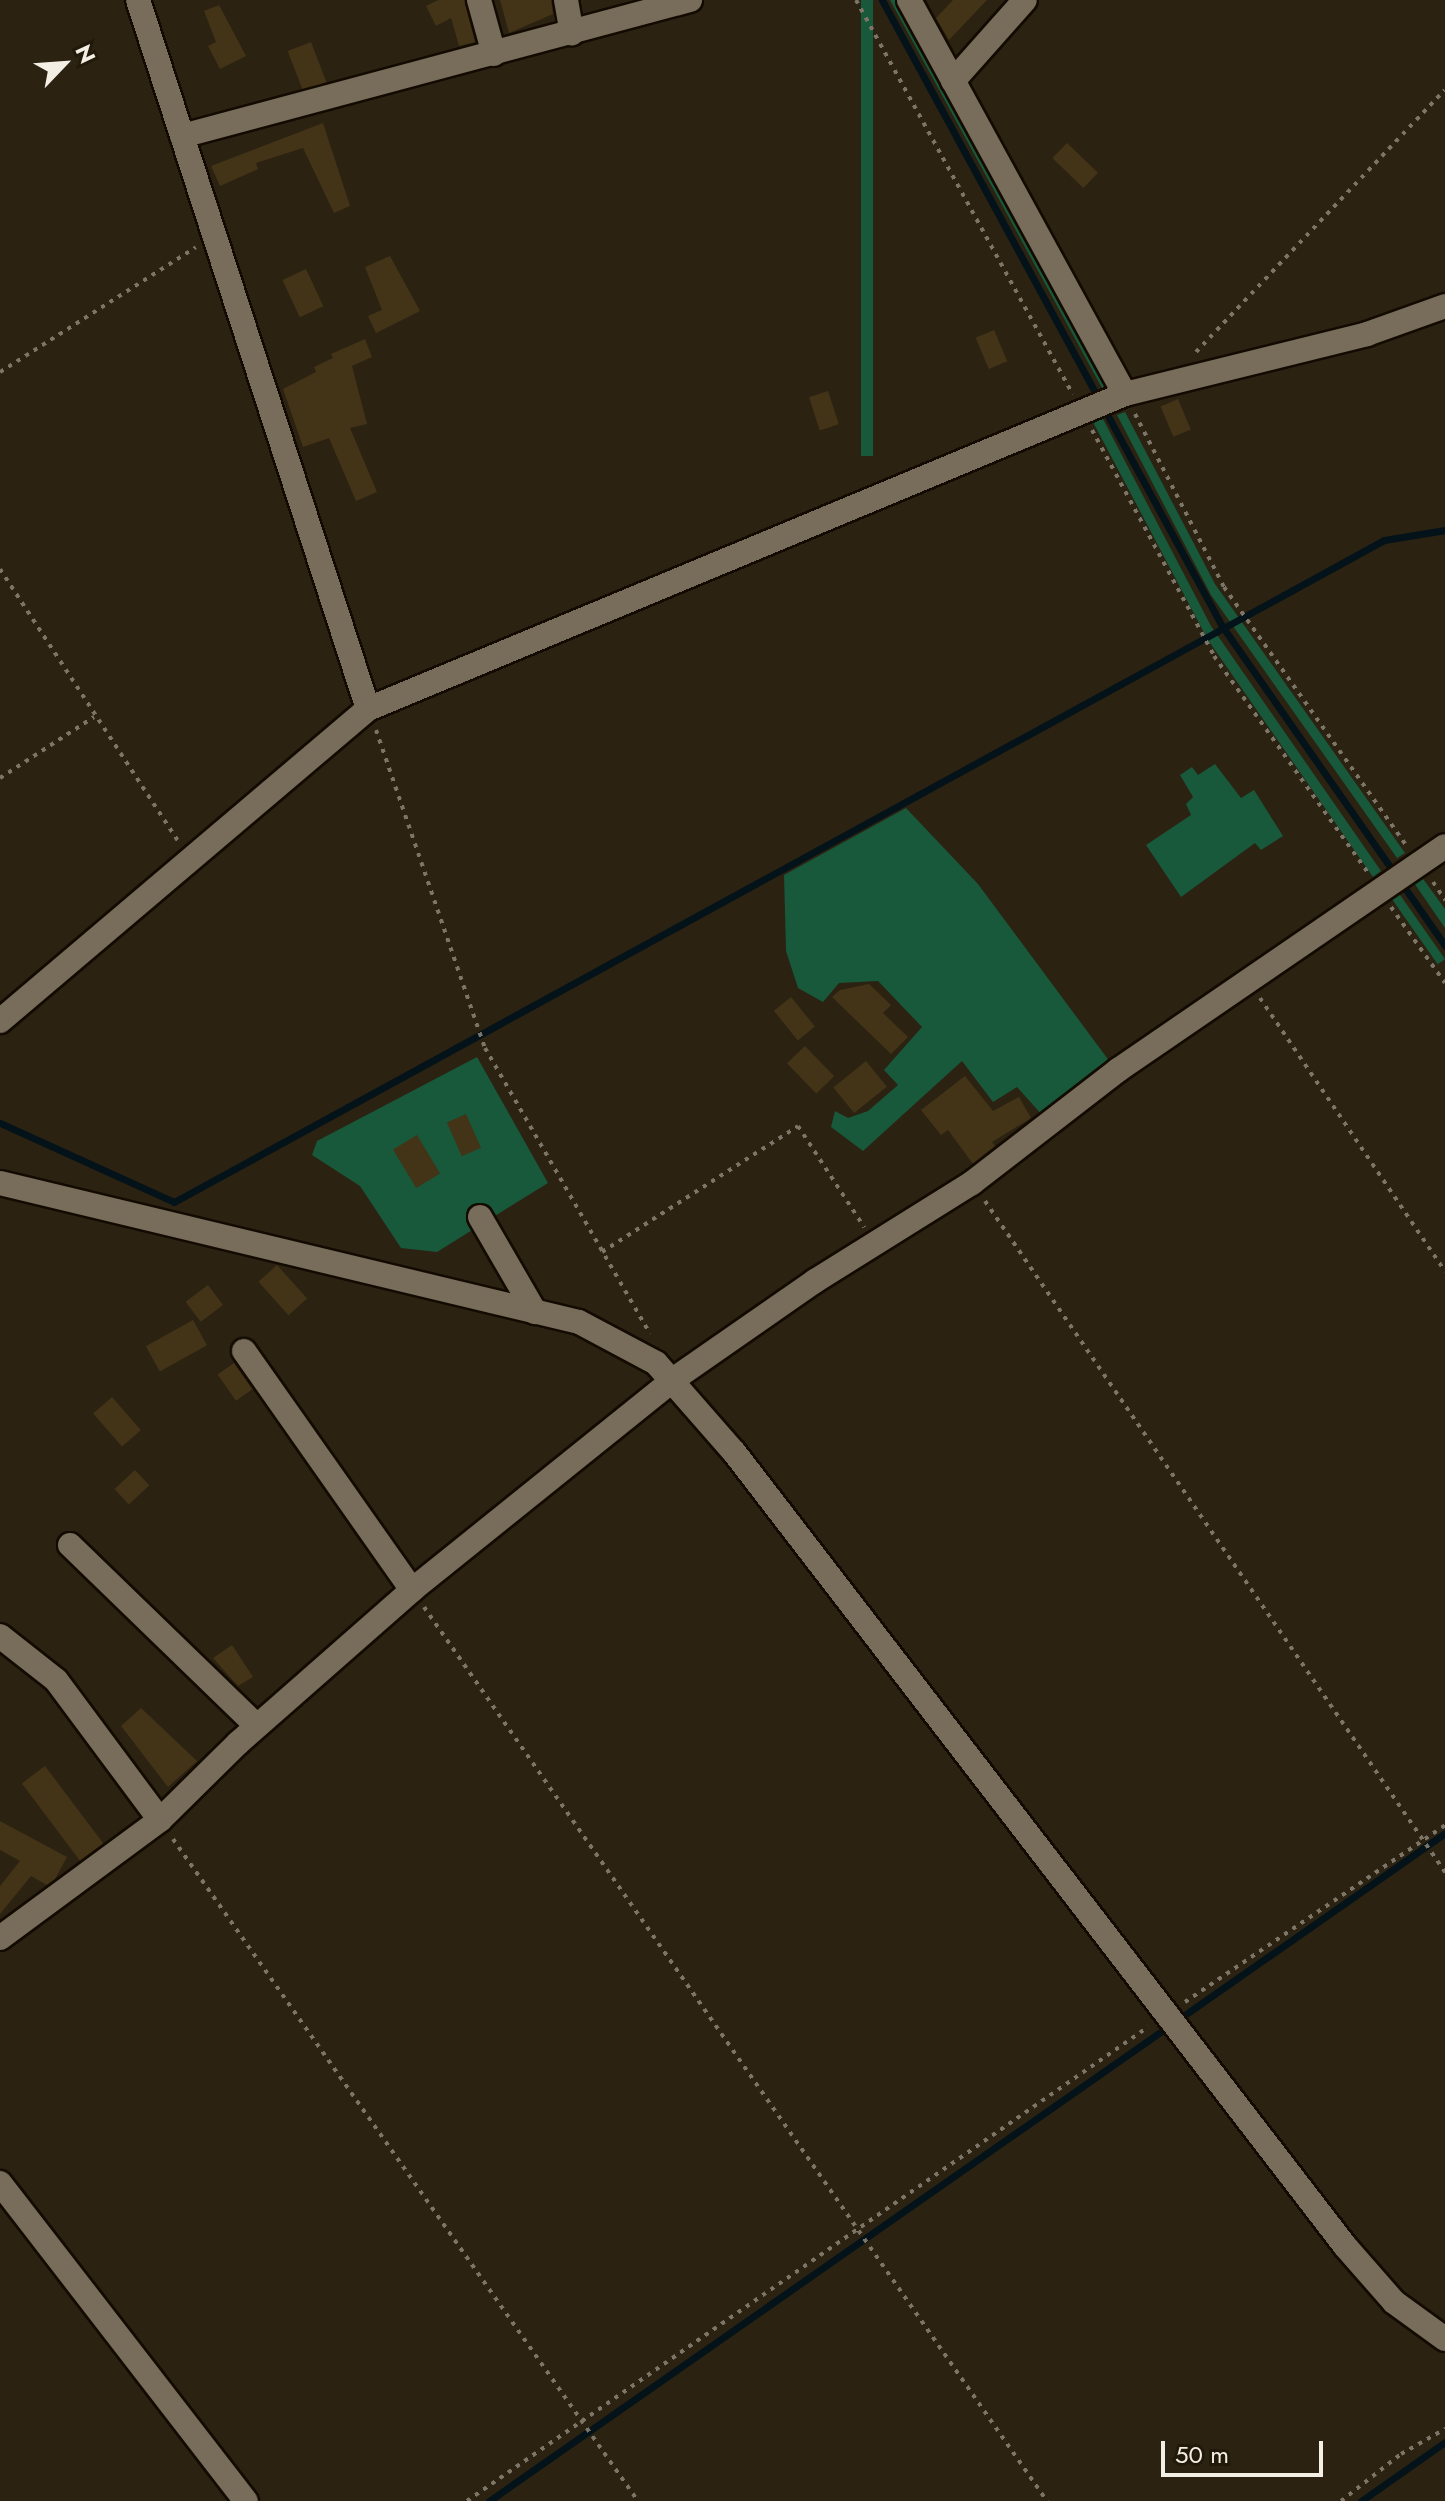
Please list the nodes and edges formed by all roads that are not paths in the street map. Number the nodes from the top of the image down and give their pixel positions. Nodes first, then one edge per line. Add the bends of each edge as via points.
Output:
1 (138, 0) edge
2 (479, 0) edge
3 (566, 0) edge
4 (690, 0) edge
5 (909, 0) edge
6 (1025, 0) edge
7 (572, 33) junction
8 (494, 54) junction
9 (953, 81) junction
10 (182, 136) junction
11 (1445, 306) edge
12 (1125, 394) junction
13 (368, 709) junction
14 (1445, 846) edge
15 (0, 1021) edge
16 (0, 1183) edge
17 (480, 1217) dead end
18 (535, 1312) junction
19 (244, 1351) dead end
20 (665, 1371) junction
21 (70, 1545) dead end
22 (412, 1590) junction
23 (0, 1636) edge
24 (257, 1726) junction
25 (160, 1820) junction
26 (0, 1938) edge
27 (0, 2183) edge
28 (1445, 2339) edge
29 (246, 2501) edge

1 - 10 street
2 - 8 street
3 - 7 street
4 - 7 street
5 - 9 street
6 - 9 street
7 - 8 street
8 - 10 street
9 - 12 street
10 - 13 street
11 - 12 street via 1367,334
12 - 13 street
13 - 15 street
14 - 20 street via 1118,1070 972,1183
16 - 18 street
17 - 18 street
18 - 20 street via 579,1322
19 - 22 street
20 - 22 street
20 - 28 street via 1345,2246 1394,2302
21 - 24 street
22 - 24 street
23 - 25 street via 56,1680
24 - 25 street
25 - 26 street
27 - 29 street

